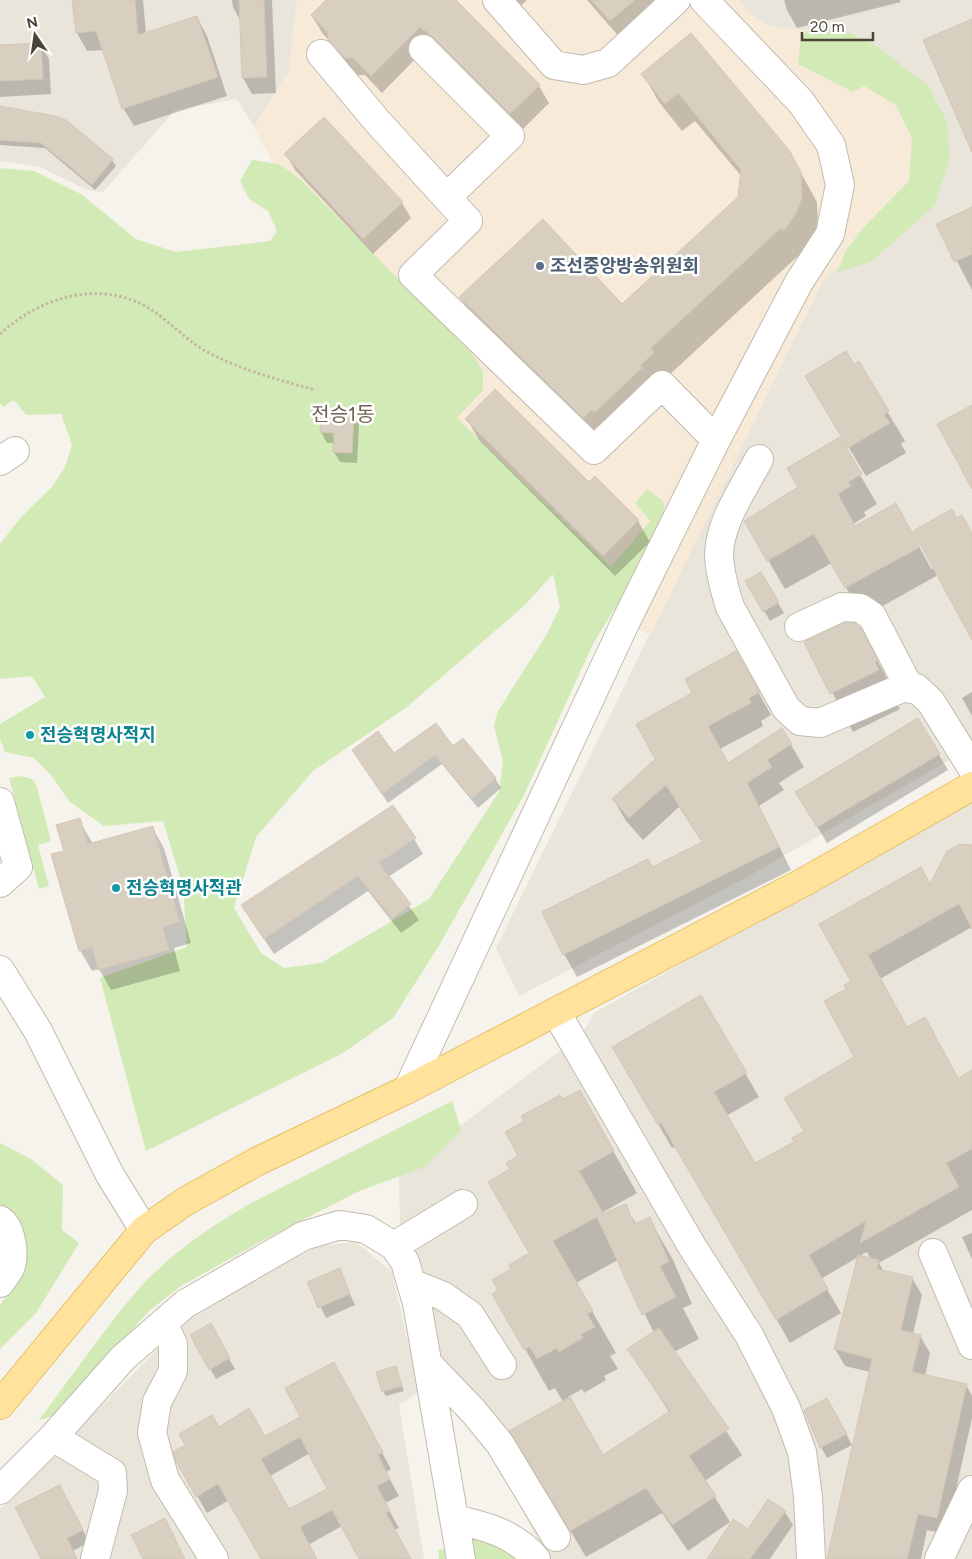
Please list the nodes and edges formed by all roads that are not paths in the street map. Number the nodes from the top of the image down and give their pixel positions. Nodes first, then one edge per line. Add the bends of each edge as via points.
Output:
1 (497, 0) edge
2 (676, 0) edge
3 (704, 0) edge
4 (423, 49) dead end
5 (321, 54) dead end
6 (448, 196) junction
7 (716, 440) junction
8 (759, 459) dead end
9 (799, 627) dead end
10 (910, 688) junction
11 (972, 768) edge
12 (972, 786) edge
13 (0, 802) edge
14 (0, 883) edge
15 (0, 970) edge
16 (556, 1012) junction
17 (408, 1089) junction
18 (463, 1204) dead end
19 (0, 1220) edge
20 (144, 1230) junction
21 (394, 1246) junction
22 (933, 1253) dead end
23 (0, 1283) edge
24 (411, 1283) junction
25 (163, 1323) junction
26 (972, 1345) edge
27 (428, 1364) junction
28 (502, 1365) dead end
29 (0, 1406) edge
30 (53, 1437) junction
31 (0, 1490) edge
32 (972, 1490) edge
33 (454, 1520) junction
34 (556, 1537) dead end
35 (459, 1557) edge
36 (95, 1559) edge
37 (214, 1559) edge
38 (536, 1559) edge
39 (811, 1559) edge
40 (939, 1559) edge

1 - 2 street via 554,65 583,70 608,63
3 - 7 street via 801,102 832,144 840,184 830,234 799,282
4 - 6 street via 510,136
5 - 6 street via 377,121
6 - 7 street via 468,221 413,275 594,450 662,384
7 - 17 street via 626,622
8 - 10 street via 726,521 719,554 730,607 786,708 800,721 820,723 902,688
9 - 10 street via 842,607 860,608 872,616
10 - 11 street via 916,688 932,702
12 - 16 main road via 804,882
13 - 14 street via 18,867
15 - 20 street via 38,1031 110,1175
16 - 17 main road
16 - 39 street via 693,1248 749,1335 786,1408 802,1452
17 - 20 main road via 215,1183
18 - 21 street
19 - 23 street via 6,1224 12,1265
20 - 29 main road
21 - 24 street
21 - 25 street via 366,1230 340,1225 303,1236 185,1304
22 - 26 street
24 - 27 street
24 - 28 street via 443,1296 470,1315
25 - 30 street via 123,1358
25 - 37 street via 173,1344 173,1371 157,1402 152,1433 165,1480
27 - 33 street
27 - 34 street via 500,1444
30 - 31 street
30 - 36 street via 112,1473 113,1491
32 - 40 street
33 - 35 street
33 - 38 street via 488,1526 507,1535

